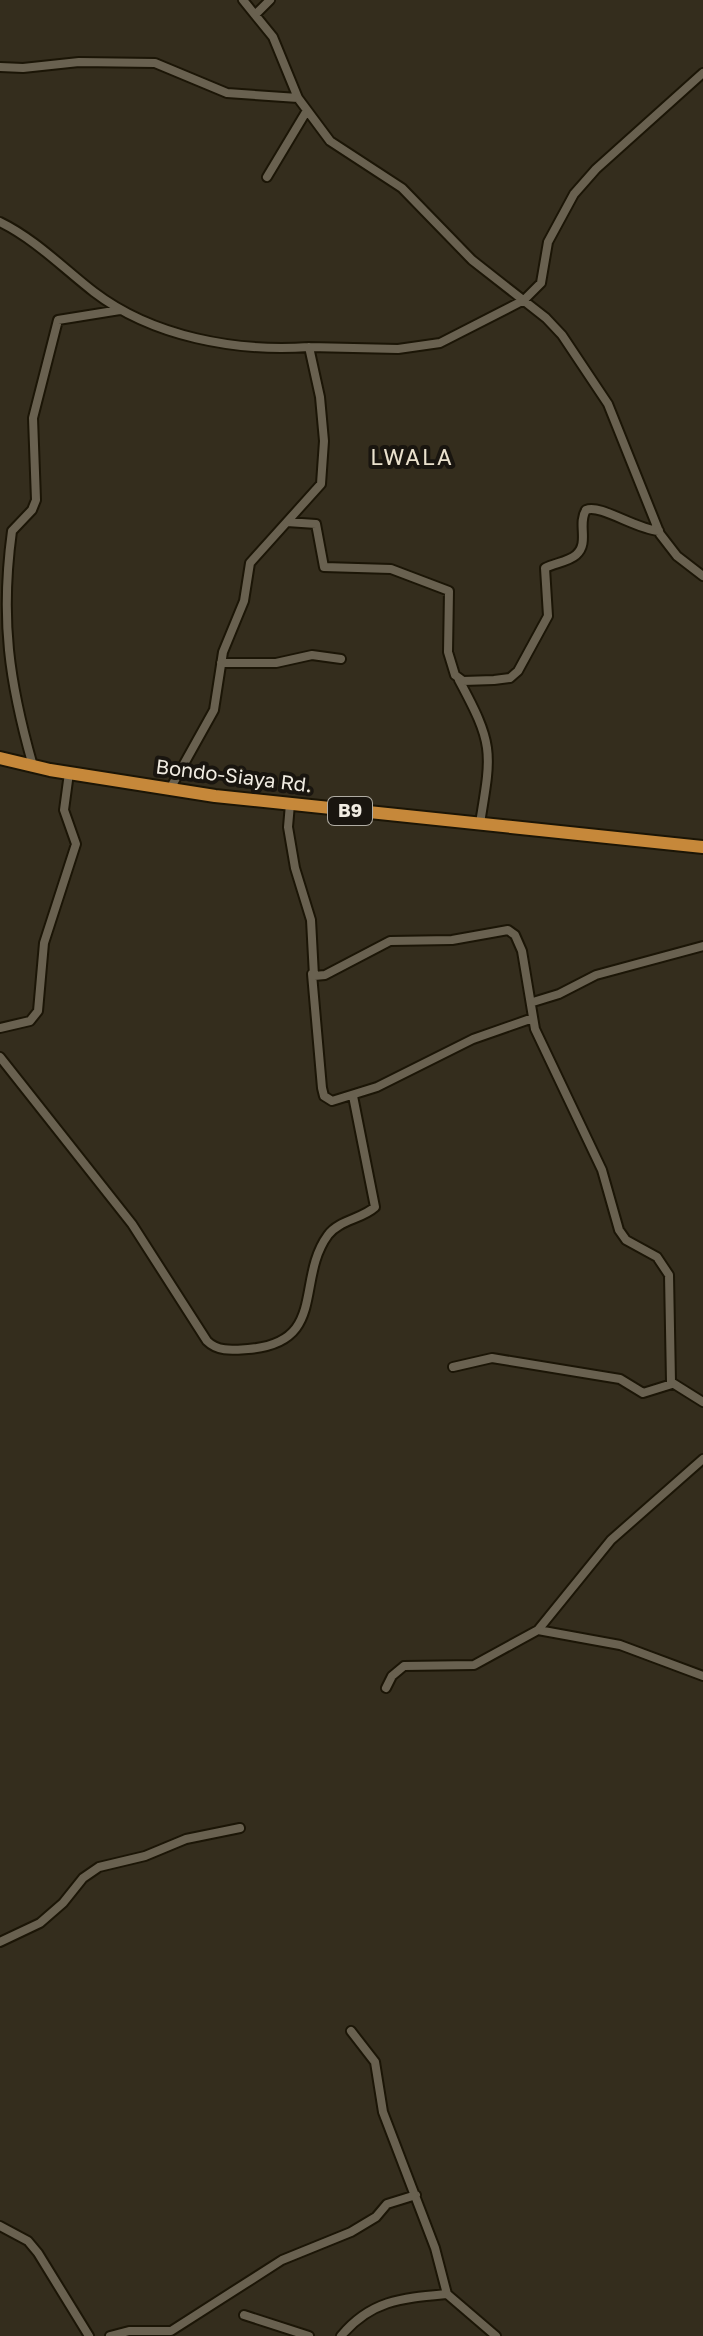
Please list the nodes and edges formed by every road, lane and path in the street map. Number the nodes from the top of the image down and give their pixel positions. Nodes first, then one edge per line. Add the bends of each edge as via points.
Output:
1 (243, 0) edge
2 (270, 0) edge
3 (255, 15) junction
4 (0, 67) edge
5 (703, 73) edge
6 (298, 98) junction
7 (306, 112) junction
8 (267, 177) dead end
9 (0, 222) edge
10 (524, 300) junction
11 (120, 310) junction
12 (309, 347) junction
13 (287, 522) junction
14 (659, 531) junction
15 (703, 576) edge
16 (341, 659) dead end
17 (221, 663) junction
18 (459, 679) junction
19 (0, 758) edge
20 (33, 766) junction
21 (69, 773) junction
22 (170, 789) junction
23 (290, 804) junction
24 (480, 823) junction
25 (703, 847) edge
26 (703, 946) edge
27 (312, 974) junction
28 (533, 1002) junction
29 (533, 1018) junction
30 (0, 1028) edge
31 (0, 1057) edge
32 (353, 1096) junction
33 (453, 1367) dead end
34 (672, 1384) junction
35 (703, 1402) edge
36 (703, 1459) edge
37 (538, 1630) junction
38 (703, 1676) edge
39 (386, 1688) dead end
40 (240, 1828) dead end
41 (0, 1942) edge
42 (351, 2031) dead end
43 (416, 2195) junction
44 (0, 2226) edge
45 (447, 2294) junction
46 (244, 2315) dead end
47 (89, 2336) edge
48 (110, 2336) edge
49 (309, 2336) edge
50 (341, 2336) edge
51 (496, 2336) edge

1 - 3 street
2 - 3 street
3 - 6 street via 273,37
4 - 6 street via 155,63 227,93
5 - 10 street via 574,194 548,242 543,279
6 - 7 street
7 - 8 street
7 - 10 street via 330,141 402,188 472,260
9 - 11 street
10 - 12 street via 440,343 398,349
10 - 14 street via 557,328 601,390
11 - 12 street via 238,347
11 - 20 street via 58,320 33,418 36,500 11,534 5,625 9,674
12 - 13 street via 322,408 324,470 314,496
13 - 17 street via 250,563 244,601
13 - 18 street via 316,524 324,567 391,569 449,591 448,652
14 - 15 street via 677,556
14 - 18 street via 641,529 598,508 586,510 579,553 545,568 548,616 518,671 504,679
16 - 17 street via 312,655 276,663
17 - 22 street via 212,714
18 - 24 street via 489,745
19 - 20 highway, Bondo-Siaya Rd. / B9
20 - 21 highway, Bondo-Siaya Rd. / B9
21 - 22 highway, Bondo-Siaya Rd. / B9
21 - 30 street via 64,810 76,844 44,943 38,1011 30,1021
22 - 23 highway, Bondo-Siaya Rd. / B9
23 - 24 highway, Bondo-Siaya Rd. / B9
23 - 27 street via 295,868 311,920
24 - 25 highway, Bondo-Siaya Rd. / B9
26 - 28 street via 596,975
27 - 28 street via 325,975 396,940 452,940 508,930 522,951
27 - 32 street via 324,1096 332,1101
28 - 29 street
29 - 32 street via 482,1035
29 - 34 street via 538,1039 602,1170 622,1236 657,1257 669,1275
31 - 32 street via 132,1224 207,1341 223,1349 270,1346 290,1335 306,1310 324,1241 336,1227 375,1207
33 - 34 street via 492,1358 620,1379 643,1393
34 - 35 street
36 - 37 street via 611,1540
37 - 38 street via 620,1645
37 - 39 street via 474,1665 404,1666
40 - 41 street via 99,1867 40,1923
42 - 43 street via 375,2062 383,2112
43 - 45 street
43 - 48 street via 387,2204 351,2232 282,2260 171,2331
44 - 47 street via 38,2253
45 - 50 street via 370,2308
45 - 51 street
46 - 49 street

